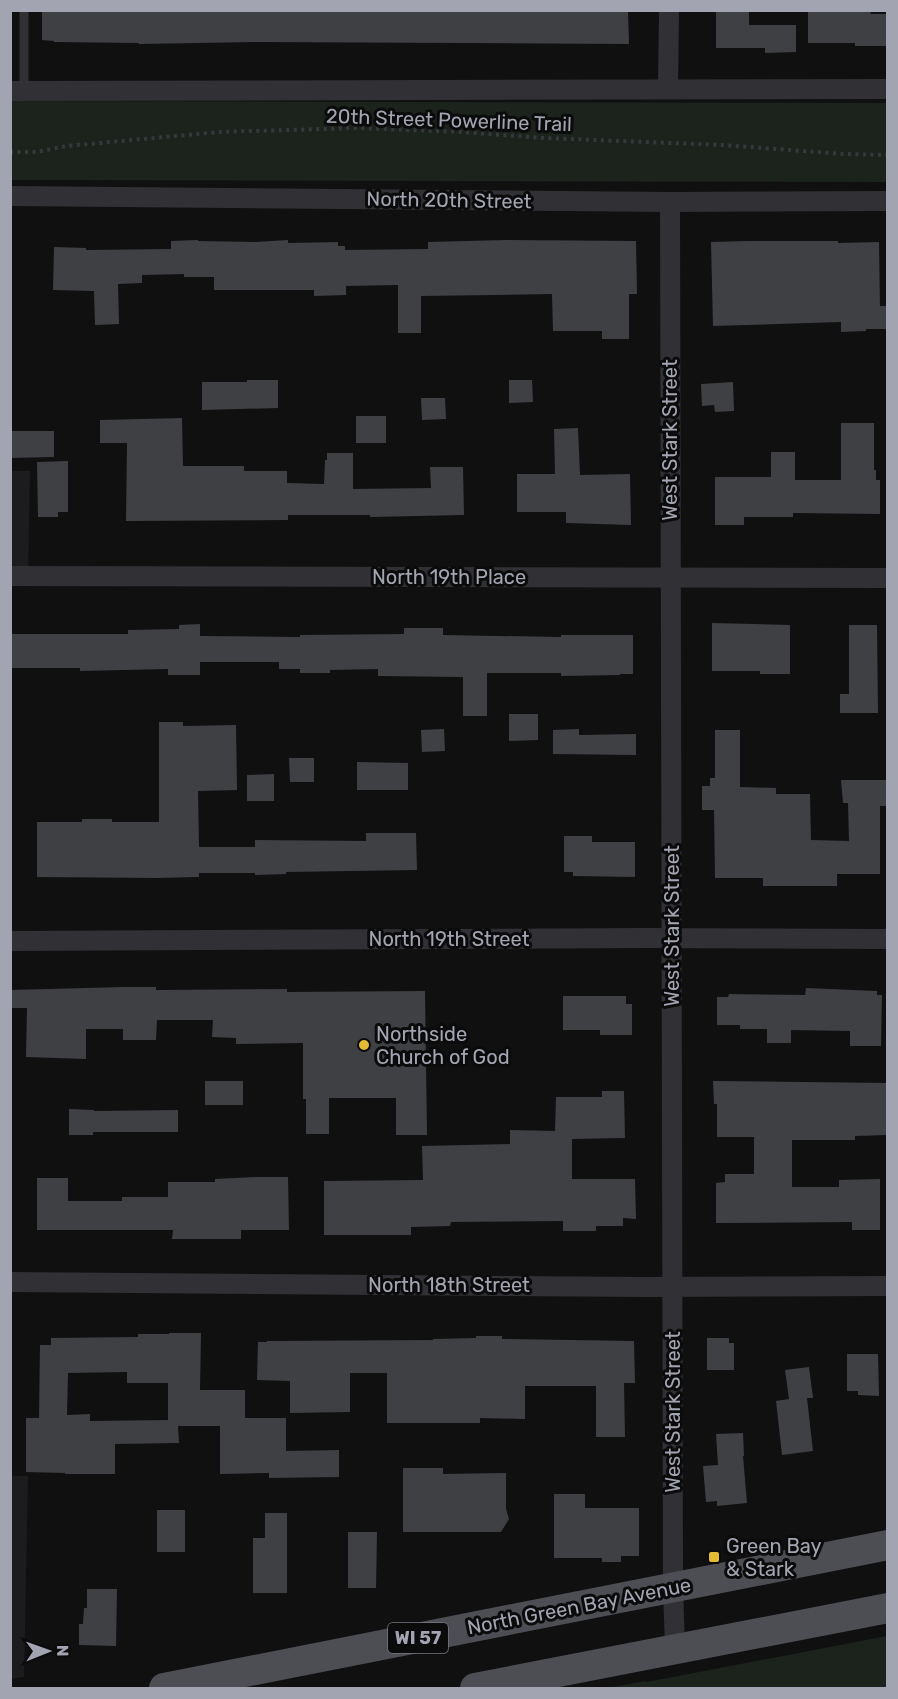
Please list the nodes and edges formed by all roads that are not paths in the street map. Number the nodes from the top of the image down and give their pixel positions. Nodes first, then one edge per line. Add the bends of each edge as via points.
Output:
1 (24, 10) edge
2 (669, 10) edge
3 (668, 89) junction
4 (888, 89) edge
5 (17, 91) edge
6 (10, 196) edge
7 (888, 201) edge
8 (670, 202) junction
9 (10, 576) edge
10 (671, 578) junction
11 (888, 578) edge
12 (671, 938) junction
13 (888, 939) edge
14 (10, 941) edge
15 (10, 1282) edge
16 (888, 1286) edge
17 (673, 1287) junction
18 (888, 1545) edge
19 (673, 1587) junction
20 (888, 1608) edge
21 (675, 1649) junction
22 (164, 1689) edge
23 (475, 1689) edge

1 - 5 lane
2 - 3 street
3 - 4 street
3 - 5 street
6 - 8 street, North 20th Street
7 - 8 street, North 20th Street
8 - 10 street, West Stark Street
9 - 10 street, North 19th Place
10 - 11 street, North 19th Place
10 - 12 street, West Stark Street
12 - 13 street, North 19th Street
12 - 14 street, North 19th Street
12 - 17 street, West Stark Street
15 - 17 street, North 18th Street
16 - 17 street, North 18th Street
17 - 19 street, West Stark Street
18 - 19 main road, North Green Bay Avenue / WI 57
19 - 21 street, West Stark Street
19 - 22 main road, North Green Bay Avenue / WI 57
20 - 21 main road
21 - 23 main road

